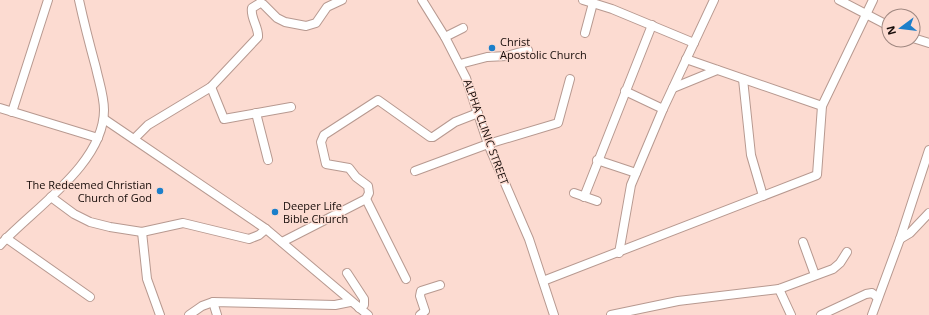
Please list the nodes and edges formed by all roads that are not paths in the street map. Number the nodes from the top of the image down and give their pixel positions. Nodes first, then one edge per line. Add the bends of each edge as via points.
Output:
1 (48, 0) edge
2 (79, 0) edge
3 (342, 0) edge
4 (422, 0) edge
5 (582, 0) edge
6 (714, 0) edge
7 (839, 0) edge
8 (873, 0) edge
9 (593, 3) junction
10 (868, 15) junction
11 (881, 22) edge
12 (652, 25) junction
13 (463, 28) dead end
14 (585, 33) dead end
15 (445, 37) junction
16 (694, 43) junction
17 (528, 50) dead end
18 (686, 59) junction
19 (460, 64) junction
20 (717, 70) junction
21 (570, 79) dead end
22 (743, 79) junction
23 (211, 87) junction
24 (673, 88) junction
25 (625, 91) junction
26 (822, 106) junction
27 (291, 107) dead end
28 (0, 108) edge
29 (663, 109) junction
30 (12, 112) junction
31 (256, 113) junction
32 (478, 113) junction
33 (104, 118) junction
34 (98, 138) junction
35 (134, 139) junction
36 (488, 144) junction
37 (929, 150) edge
38 (268, 160) dead end
39 (597, 160) junction
40 (415, 171) dead end
41 (636, 173) junction
42 (574, 193) dead end
43 (763, 196) junction
44 (51, 197) junction
45 (584, 197) junction
46 (366, 199) junction
47 (596, 201) dead end
48 (929, 213) edge
49 (266, 229) junction
50 (142, 232) junction
51 (6, 238) junction
52 (900, 239) junction
53 (282, 242) junction
54 (803, 242) dead end
55 (0, 245) edge
56 (847, 252) dead end
57 (618, 253) junction
58 (347, 273) dead end
59 (815, 275) junction
60 (406, 279) dead end
61 (543, 281) junction
62 (440, 285) dead end
63 (779, 289) junction
64 (90, 297) dead end
65 (878, 298) junction
66 (213, 302) junction
67 (350, 302) junction
68 (359, 308) junction
69 (160, 315) edge
70 (189, 315) edge
71 (217, 315) edge
72 (368, 315) edge
73 (420, 315) edge
74 (554, 315) edge
75 (611, 315) edge
76 (791, 315) edge
77 (821, 315) edge
78 (872, 315) edge

1 - 30 street
2 - 33 street via 103,98
3 - 23 street via 327,7 316,23 306,26 277,18 260,3 252,8 258,38
4 - 15 street, ALPHA CLINIC STREET
5 - 9 street
6 - 16 street
7 - 10 street
8 - 10 street
9 - 12 street
9 - 14 street
10 - 11 street
10 - 26 street
12 - 16 street
12 - 25 street
13 - 15 street
15 - 19 street, ALPHA CLINIC STREET
16 - 18 street
17 - 19 street
18 - 20 street
18 - 24 street
19 - 32 street, ALPHA CLINIC STREET
20 - 22 street
20 - 24 street
21 - 36 street via 558,123
22 - 26 street
22 - 43 street via 751,155
23 - 31 street via 224,119
23 - 35 street via 148,126
24 - 29 street
25 - 29 street
25 - 39 street
26 - 43 street via 818,175
27 - 31 street
28 - 30 street
29 - 41 street
30 - 34 street
31 - 38 street
32 - 36 street, ALPHA CLINIC STREET
32 - 46 street via 455,122 430,137 378,100 324,135 321,142 326,164 349,168 368,186 369,193
33 - 34 street
33 - 35 street
34 - 44 street via 81,165
35 - 49 street
36 - 40 street
36 - 61 street, ALPHA CLINIC STREET via 529,239
37 - 52 street
39 - 41 street
39 - 45 street
41 - 57 street
42 - 45 street
43 - 57 street
44 - 50 street via 90,222
44 - 51 street
45 - 47 street
46 - 53 street
46 - 60 street
48 - 52 street via 910,233
49 - 50 street via 249,239 183,223
49 - 53 street
50 - 69 street via 147,279
51 - 55 street
51 - 64 street
52 - 65 street
53 - 67 street
54 - 59 street
56 - 59 street via 837,267
57 - 61 street
58 - 68 street via 364,299 364,305
59 - 63 street
61 - 74 street, ALPHA CLINIC STREET
62 - 73 street via 420,290 425,311
63 - 75 street via 678,301
63 - 76 street
65 - 77 street via 866,294
65 - 78 street
66 - 67 street via 335,305
66 - 70 street
66 - 71 street
67 - 68 street
68 - 72 street

